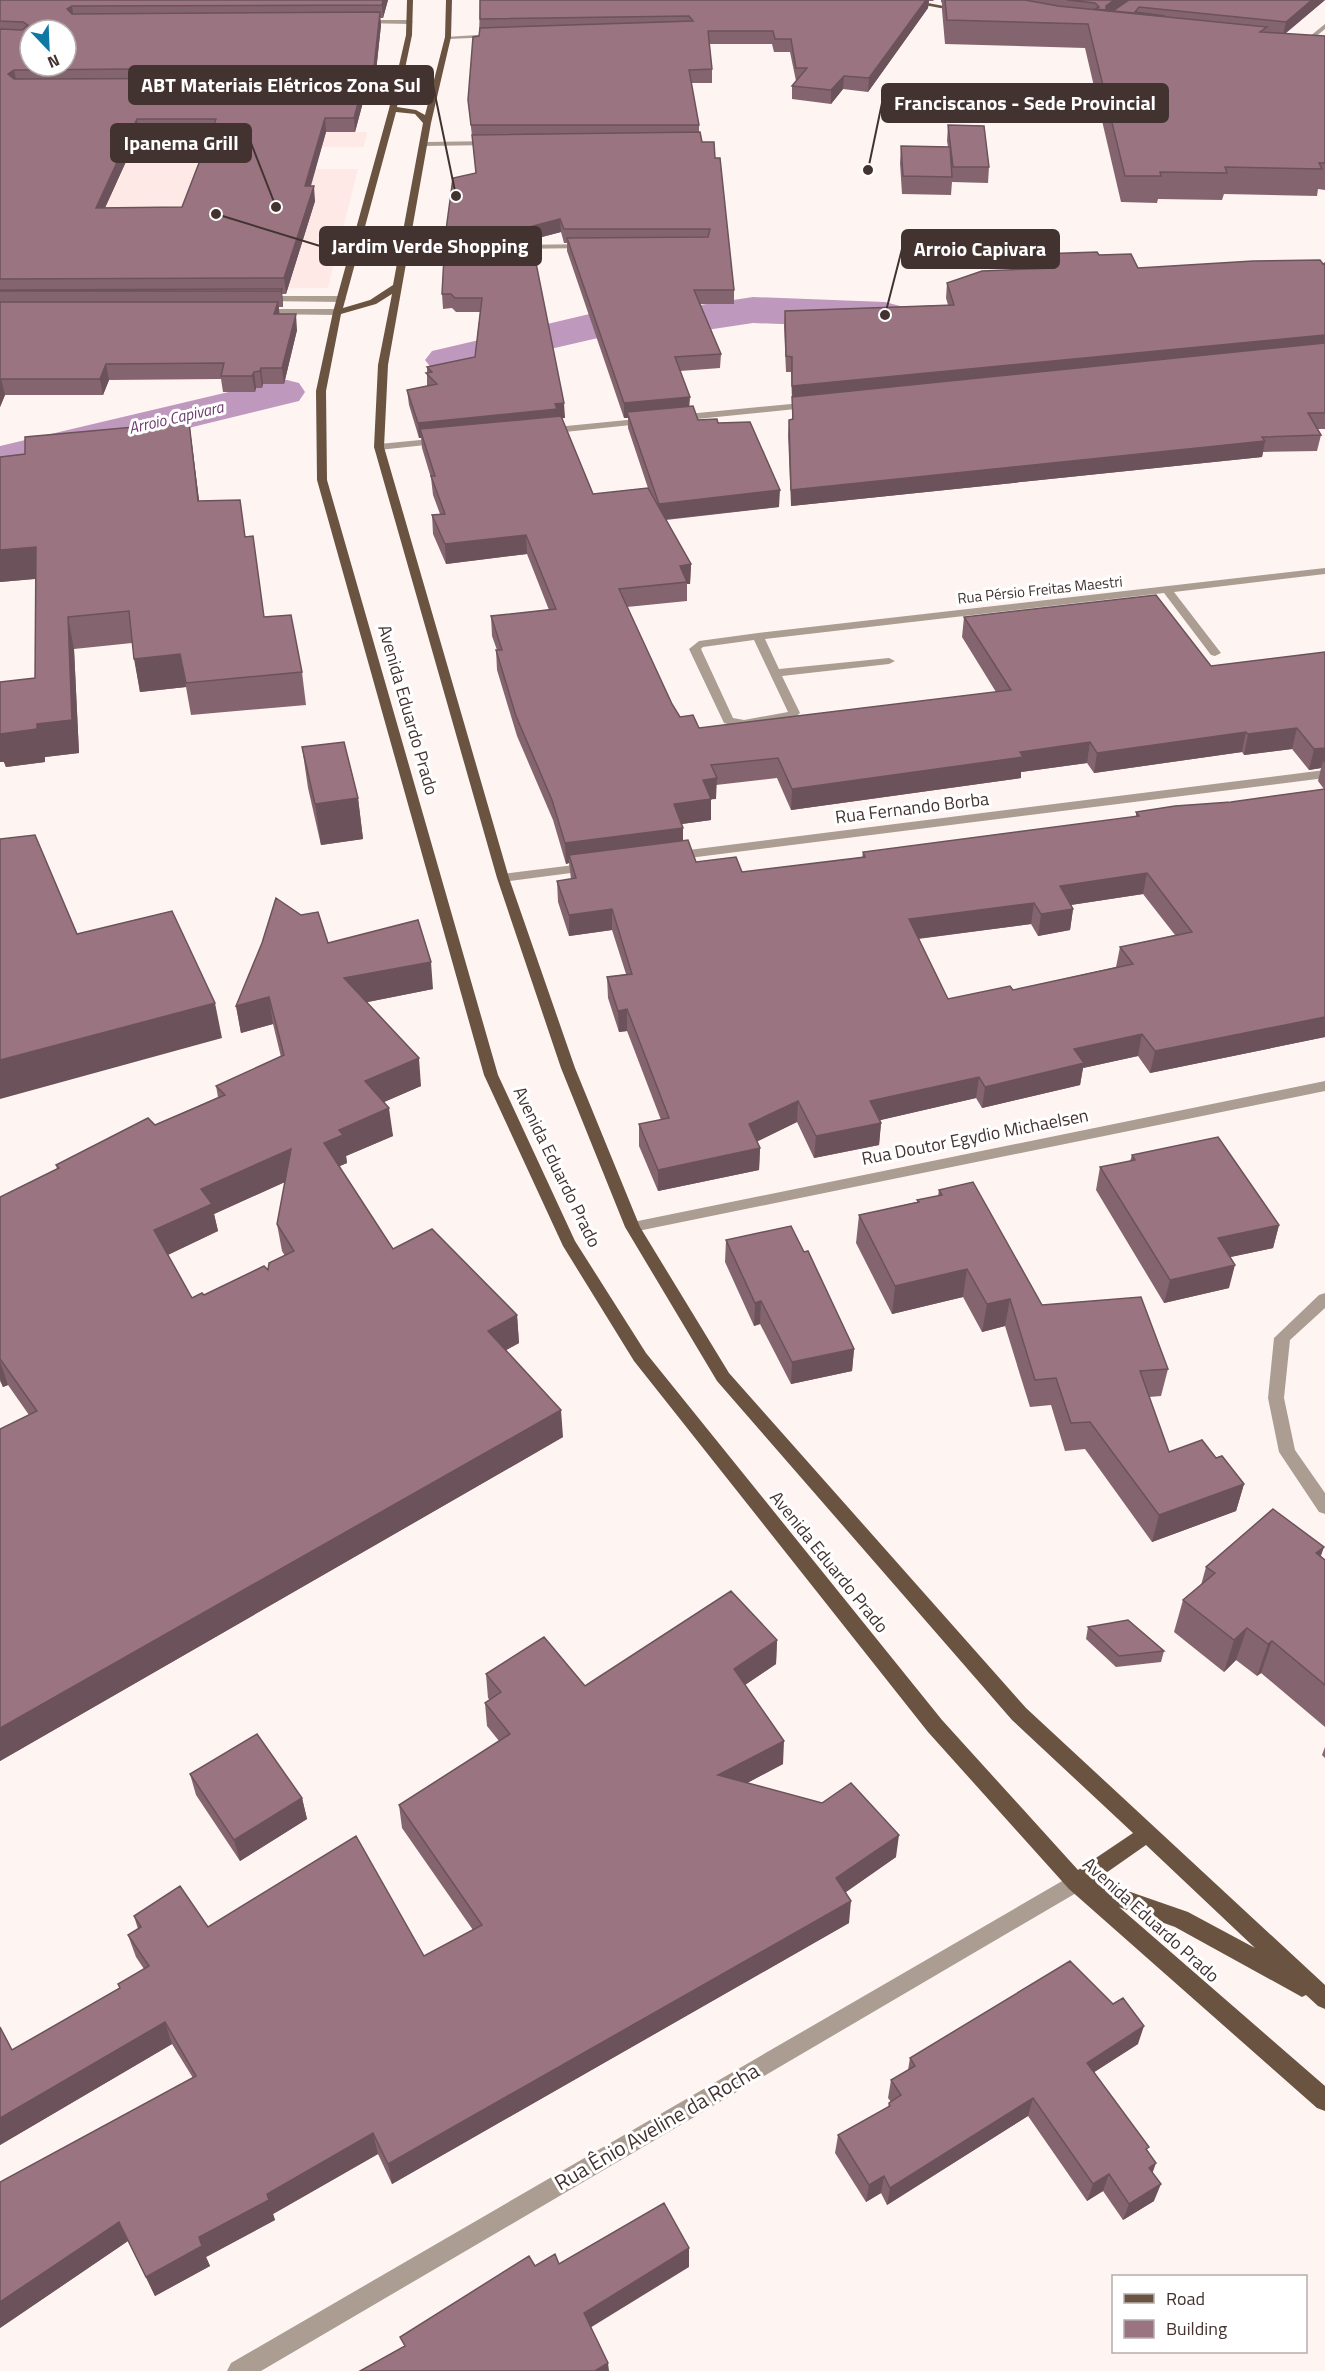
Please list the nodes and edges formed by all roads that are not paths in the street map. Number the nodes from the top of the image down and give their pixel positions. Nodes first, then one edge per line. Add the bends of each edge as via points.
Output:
1 (410, 0) edge
2 (449, 0) edge
3 (900, 0) edge
4 (965, 11) edge
5 (350, 22) edge
6 (410, 22) junction
7 (1325, 26) edge
8 (506, 36) edge
9 (448, 37) junction
10 (1294, 40) edge
11 (1306, 42) junction
12 (1316, 42) edge
13 (333, 87) edge
14 (398, 87) junction
15 (393, 109) junction
16 (427, 123) junction
17 (507, 143) edge
18 (424, 144) junction
19 (597, 246) edge
20 (477, 247) edge
21 (501, 247) edge
22 (405, 248) junction
23 (399, 285) junction
24 (254, 299) edge
25 (340, 305) junction
26 (245, 312) edge
27 (828, 404) edge
28 (532, 432) edge
29 (449, 441) edge
30 (379, 447) junction
31 (1325, 571) edge
32 (1168, 591) junction
33 (758, 636) junction
34 (1215, 653) dead end
35 (889, 662) dead end
36 (777, 674) junction
37 (1325, 774) edge
38 (654, 859) edge
39 (607, 865) edge
40 (503, 879) junction
41 (1325, 1086) edge
42 (633, 1227) junction
43 (1325, 1299) edge
44 (1325, 1508) edge
45 (1147, 1834) junction
46 (1076, 1882) junction
47 (1325, 2000) edge
48 (1325, 2100) edge
49 (239, 2371) edge

1 - 6 main road, Avenida Eduardo Prado
2 - 9 main road
3 - 4 main road
5 - 6 street
6 - 14 main road, Avenida Eduardo Prado
7 - 11 street
8 - 9 street
9 - 16 main road
10 - 11 main road
11 - 12 main road
13 - 14 street
14 - 15 main road, Avenida Eduardo Prado
15 - 16 main road via 418,112
15 - 25 main road, Avenida Eduardo Prado
16 - 18 main road
17 - 18 street
18 - 22 main road
19 - 21 street
20 - 22 street
22 - 23 main road
23 - 25 main road via 373,302
23 - 30 main road via 383,365
24 - 25 street
25 - 26 street
25 - 46 main road, Avenida Eduardo Prado via 321,391 322,480 491,1075 568,1242 640,1357 935,1726
27 - 28 street
29 - 30 street
30 - 40 main road
31 - 32 street, Rua Pérsio Freitas Maestri
32 - 33 street, Rua Pérsio Freitas Maestri
32 - 34 street
33 - 36 street, Rua Pérsio Freitas Maestri
33 - 36 street, Rua Pérsio Freitas Maestri via 699,644 695,649 728,721 744,724 794,713
35 - 36 street
37 - 38 street, Rua Fernando Borba
39 - 40 street
40 - 42 main road via 568,1068
41 - 42 street, Rua Doutor Egydio Michaelsen
42 - 45 main road via 723,1377 1019,1714
43 - 44 street via 1282,1338 1276,1398 1287,1452
45 - 46 main road
45 - 47 main road
46 - 47 main road via 1181,1919
46 - 48 main road, Avenida Eduardo Prado
46 - 49 street, Rua Ênio Aveline da Rocha

